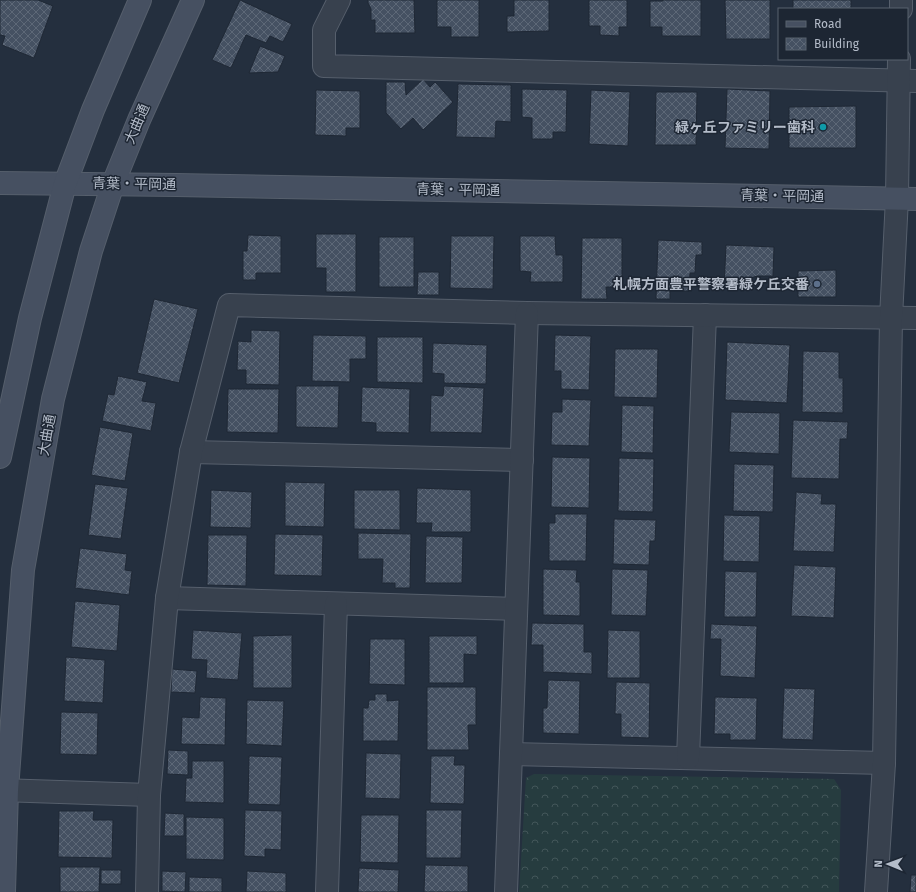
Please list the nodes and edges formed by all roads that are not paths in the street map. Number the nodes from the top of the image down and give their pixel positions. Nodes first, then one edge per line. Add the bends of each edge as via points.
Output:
1 (140, 0) edge
2 (193, 0) edge
3 (339, 0) edge
4 (899, 60) edge
5 (907, 81) edge
6 (0, 183) edge
7 (65, 184) junction
8 (113, 184) junction
9 (907, 199) edge
10 (527, 313) junction
11 (705, 315) junction
12 (891, 318) junction
13 (916, 318) edge
14 (191, 452) junction
15 (0, 457) edge
16 (522, 460) junction
17 (167, 598) junction
18 (336, 604) junction
19 (516, 609) junction
20 (511, 754) junction
21 (688, 758) junction
22 (884, 763) junction
23 (4, 790) edge
24 (150, 795) junction
25 (4, 892) edge
26 (147, 892) edge
27 (327, 892) edge
28 (506, 892) edge
29 (876, 892) edge

1 - 7 street via 93,110
2 - 8 street, 大曲通
3 - 5 street via 324,30 324,66
4 - 5 street
5 - 9 street
6 - 7 street, 青葉・平岡通
7 - 8 street, 青葉・平岡通
7 - 15 street via 30,318
8 - 9 street, 青葉・平岡通
8 - 23 street, 大曲通 via 91,251 52,399 23,570
9 - 12 street
10 - 11 street
10 - 14 street via 229,305
10 - 16 street
11 - 12 street
11 - 21 street
12 - 13 street
12 - 22 street
14 - 16 street
14 - 17 street
16 - 19 street
17 - 18 street
17 - 24 street
18 - 19 street
18 - 27 street
19 - 20 street
20 - 21 street
20 - 28 street
21 - 22 street
22 - 29 street
23 - 24 street
23 - 25 street, 大曲通
24 - 26 street

